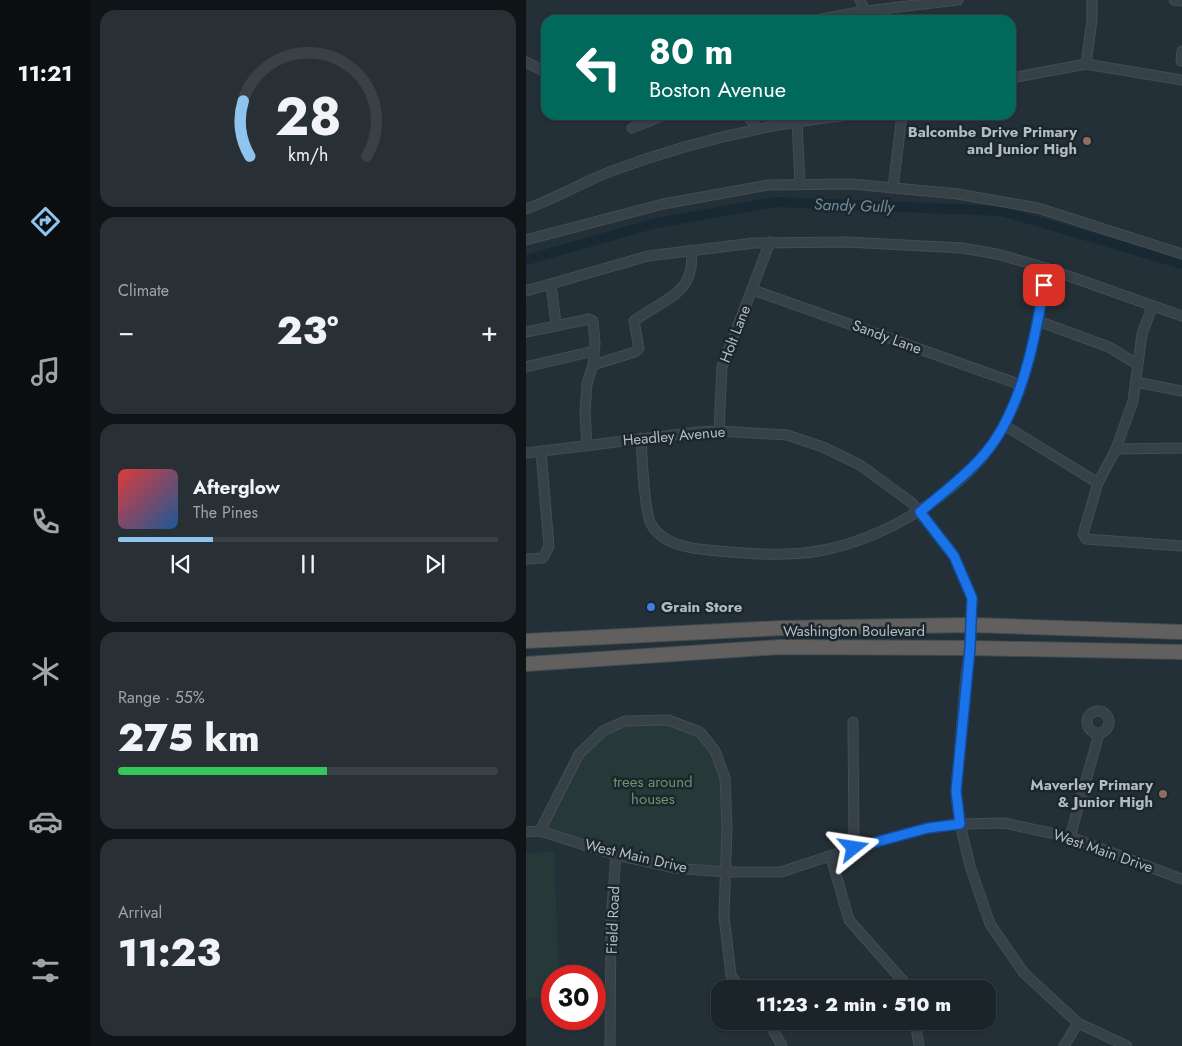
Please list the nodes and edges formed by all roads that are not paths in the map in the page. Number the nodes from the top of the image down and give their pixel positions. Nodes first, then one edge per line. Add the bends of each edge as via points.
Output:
1 (860, 0) edge
2 (958, 0) edge
3 (1092, 0) edge
4 (1174, 0) edge
5 (1182, 1) edge
6 (865, 11) junction
7 (843, 15) edge
8 (1182, 50) edge
9 (1181, 61) edge
10 (526, 62) edge
11 (1086, 64) junction
12 (541, 70) edge
13 (1016, 77) edge
14 (1182, 80) edge
15 (652, 120) edge
16 (751, 120) edge
17 (806, 120) edge
18 (901, 120) edge
19 (797, 121) junction
20 (632, 128) dead end
21 (757, 128) junction
22 (800, 184) junction
23 (893, 188) junction
24 (528, 206) edge
25 (526, 240) edge
26 (770, 242) junction
27 (691, 250) junction
28 (1182, 254) edge
29 (1046, 268) junction
30 (550, 284) junction
31 (526, 290) edge
32 (753, 290) junction
33 (1152, 307) junction
34 (1182, 316) edge
35 (1038, 320) junction
36 (556, 324) junction
37 (526, 332) edge
38 (594, 351) junction
39 (1137, 364) junction
40 (593, 365) junction
41 (526, 367) edge
42 (1136, 382) junction
43 (1021, 385) junction
44 (1182, 391) edge
45 (1004, 425) junction
46 (719, 431) junction
47 (641, 438) junction
48 (588, 445) junction
49 (1182, 448) edge
50 (1116, 449) junction
51 (541, 451) junction
52 (526, 453) edge
53 (1098, 483) junction
54 (920, 512) junction
55 (1182, 546) edge
56 (526, 559) edge
57 (972, 625) junction
58 (1182, 632) edge
59 (526, 641) edge
60 (970, 648) junction
61 (1182, 652) edge
62 (526, 664) edge
63 (853, 722) dead end
64 (1099, 734) dead end
65 (960, 824) junction
66 (540, 831) junction
67 (526, 832) edge
68 (1070, 837) junction
69 (854, 848) junction
70 (616, 855) junction
71 (830, 857) junction
72 (726, 872) junction
73 (1182, 879) edge
74 (734, 980) edge
75 (902, 980) edge
76 (1078, 1023) junction
77 (773, 1030) edge
78 (916, 1030) edge
79 (610, 1046) edge
80 (782, 1046) edge
81 (919, 1046) edge
82 (1064, 1046) edge
83 (1127, 1046) edge

1 - 6 street
2 - 6 street
3 - 11 street
4 - 5 street
6 - 7 street
8 - 9 street
10 - 12 street
11 - 13 street
11 - 14 street
15 - 20 street
16 - 21 street
17 - 19 street
18 - 23 street
19 - 21 street
19 - 22 street
21 - 24 street via 668,151
22 - 23 street
22 - 25 street via 768,185 663,204
23 - 28 street via 958,194 1038,208
26 - 27 street
26 - 29 street via 962,248
26 - 32 street, Holt Lane
27 - 30 street via 648,256
27 - 40 street via 692,270 683,289 634,320 639,348
29 - 33 street
29 - 35 street
30 - 31 street
30 - 36 street
32 - 43 street, Sandy Lane
32 - 46 street, Holt Lane via 722,367
33 - 34 street
33 - 39 street via 1142,334
35 - 39 street via 1109,347
35 - 43 street
36 - 37 street
36 - 38 street via 591,319
38 - 40 street
38 - 41 street
39 - 42 street
40 - 48 street via 587,384 585,412
42 - 44 street
42 - 50 street via 1133,401
43 - 45 street
45 - 53 street
45 - 54 street via 981,459
46 - 47 street, Headley Avenue
46 - 54 street, Headley Avenue via 787,435 823,447 860,465
47 - 48 street, Headley Avenue
47 - 54 street via 650,524 665,539 685,548 761,555 823,550 872,535
48 - 51 street, Headley Avenue
49 - 50 street
50 - 53 street
51 - 52 street, Headley Avenue
51 - 56 street via 549,546 543,558
53 - 55 street via 1083,529 1084,537
54 - 57 street, Headley Avenue via 954,556 972,598
57 - 58 highway, Washington Boulevard
57 - 59 highway, Washington Boulevard via 782,628
57 - 60 street, Headley Avenue
60 - 61 highway, Washington Boulevard
60 - 62 highway, Washington Boulevard via 780,647
60 - 65 street, Headley Avenue via 956,791
63 - 69 street
64 - 68 street
65 - 68 street, West Main Drive via 1004,823
65 - 69 street, West Main Drive via 928,828
65 - 76 street, Headley Avenue via 990,924 1024,973
66 - 67 street, West Main Drive
66 - 70 street, West Main Drive
66 - 72 street via 578,754 603,731 625,721 668,720 700,732 715,751 725,778
68 - 73 street, West Main Drive
69 - 71 street, West Main Drive
70 - 72 street, West Main Drive via 674,868
70 - 79 street, Field Road
71 - 72 street, West Main Drive via 781,872
71 - 75 street via 849,920
72 - 74 street via 724,916
76 - 82 street
76 - 83 street, Headley Avenue
77 - 80 street
78 - 81 street

